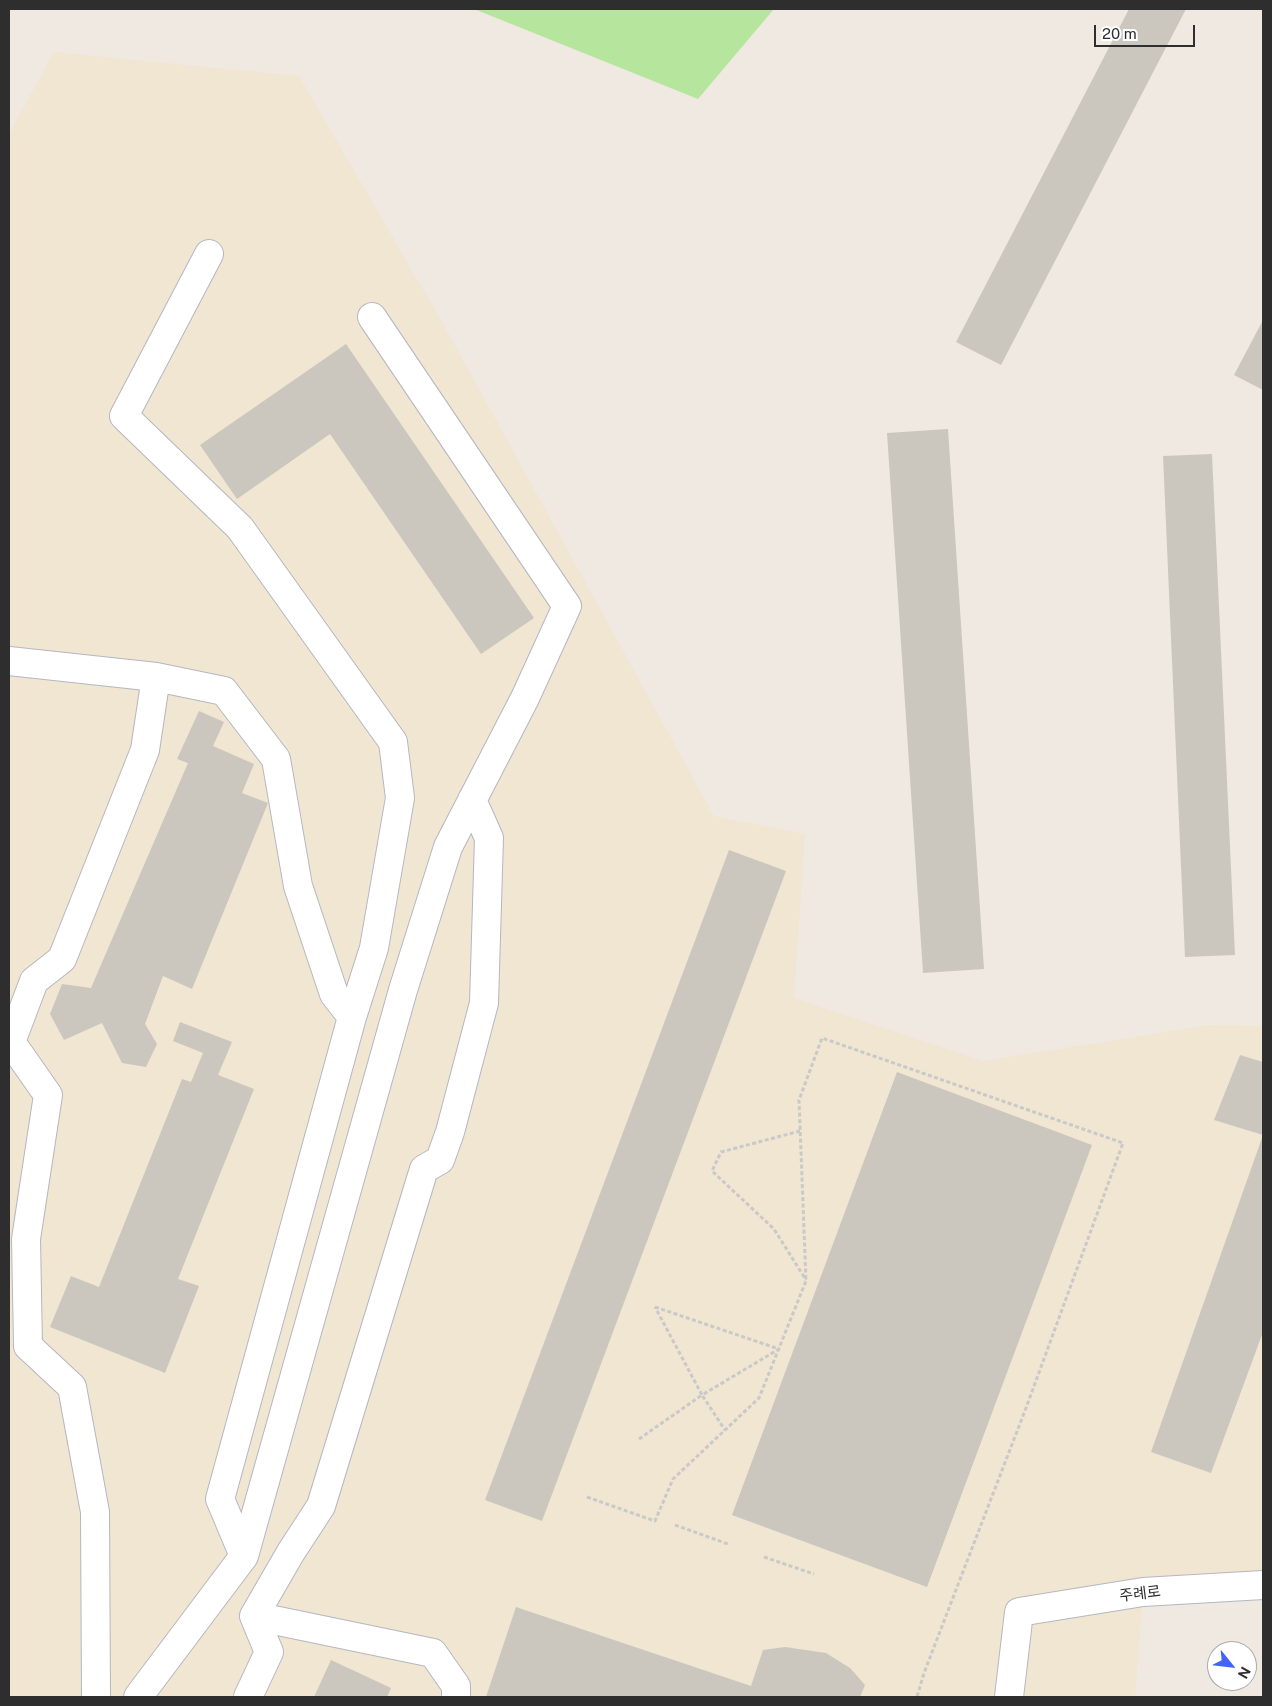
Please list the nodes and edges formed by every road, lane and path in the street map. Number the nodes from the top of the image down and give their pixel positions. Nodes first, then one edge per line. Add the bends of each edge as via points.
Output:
1 (209, 254) dead end
2 (372, 317) dead end
3 (9, 661) edge
4 (156, 677) junction
5 (472, 800) junction
6 (374, 948) junction
7 (412, 960) junction
8 (352, 1017) junction
9 (800, 1131) junction
10 (806, 1280) junction
11 (779, 1349) junction
12 (702, 1395) junction
13 (725, 1430) junction
14 (639, 1439) dead end
15 (587, 1497) dead end
16 (675, 1525) dead end
17 (728, 1544) dead end
18 (244, 1556) junction
19 (764, 1556) dead end
20 (814, 1574) dead end
21 (1263, 1585) edge
22 (254, 1616) junction
23 (96, 1697) edge
24 (138, 1697) edge
25 (248, 1697) edge
26 (456, 1697) edge
27 (917, 1697) edge
28 (1009, 1697) edge

1 - 6 street via 124,416 240,528 393,742 400,798
2 - 5 street via 567,606 525,698
3 - 4 street
4 - 8 street via 224,691 276,759 298,886 334,994
4 - 23 street via 145,750 62,959 34,981 11,1042 48,1095 26,1239 28,1346 72,1387 95,1512
5 - 7 street via 448,847
5 - 22 street via 489,838 484,1003 450,1132 440,1160 424,1169 321,1506
6 - 7 street
6 - 8 street
7 - 18 street
8 - 18 street via 220,1499
9 - 10 path
9 - 10 path via 721,1152 712,1171 774,1229
9 - 27 path via 799,1100 822,1038 1123,1143
10 - 11 path
11 - 12 path
11 - 12 path via 655,1307
11 - 13 path via 759,1398
12 - 13 path
12 - 14 path
13 - 15 path via 672,1479 655,1521
16 - 17 path
18 - 24 street
19 - 20 path
21 - 28 street, 주례로 via 1143,1592 1019,1612
22 - 25 street via 269,1652
22 - 26 street via 433,1653 456,1686

